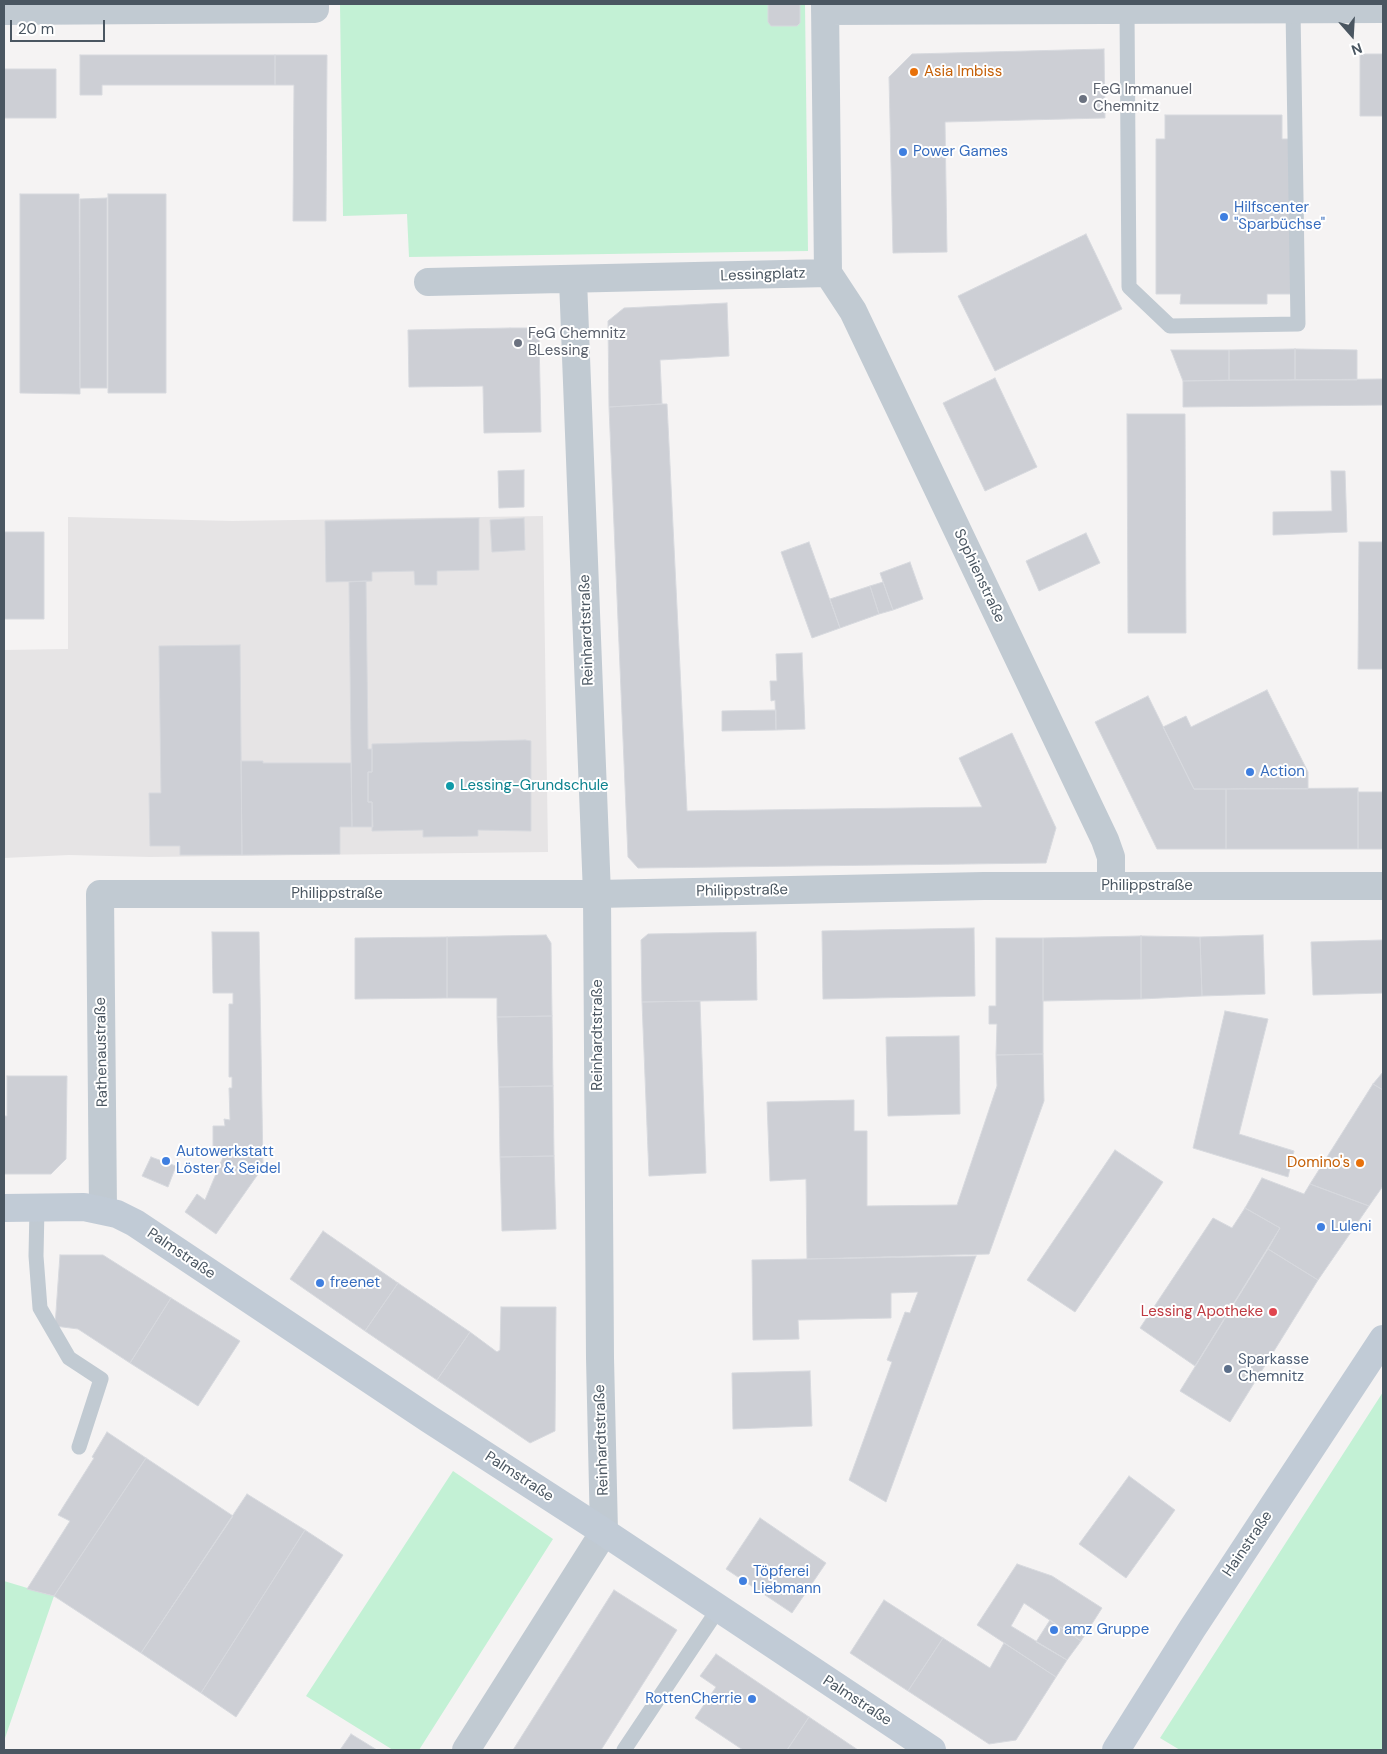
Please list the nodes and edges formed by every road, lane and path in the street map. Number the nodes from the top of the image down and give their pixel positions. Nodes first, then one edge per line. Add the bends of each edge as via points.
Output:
1 (315, 6) edge
2 (825, 8) edge
3 (1293, 9) junction
4 (1383, 9) edge
5 (4, 11) edge
6 (1127, 11) junction
7 (828, 273) junction
8 (573, 280) junction
9 (428, 282) dead end
10 (1111, 886) junction
11 (1383, 886) edge
12 (100, 894) joint
13 (597, 894) junction
14 (4, 1208) edge
15 (37, 1208) junction
16 (103, 1210) junction
17 (1383, 1339) edge
18 (79, 1447) dead end
19 (604, 1532) junction
20 (719, 1608) junction
21 (466, 1750) edge
22 (624, 1750) edge
23 (932, 1750) edge
24 (1116, 1750) edge

1 - 5 street
2 - 6 street
2 - 7 street, Lessingplatz
3 - 4 street
3 - 6 street
3 - 6 lane via 1298,324 1170,326 1129,287
7 - 8 street, Lessingplatz
7 - 10 street, Sophienstraße via 853,311 1105,840 1111,857
8 - 9 street, Lessingplatz
8 - 13 street, Reinhardtstraße
10 - 11 street, Philippstraße
10 - 13 street, Philippstraße
12 - 13 street, Philippstraße
12 - 16 street, Rathenaustraße
13 - 19 street, Reinhardtstraße
14 - 15 main road, Palmstraße
15 - 16 main road, Palmstraße
15 - 18 lane via 40,1308 69,1358 101,1379
16 - 19 main road, Palmstraße via 135,1223
17 - 24 main road, Hainstraße via 1192,1628
19 - 20 main road, Palmstraße
19 - 21 street
20 - 22 lane
20 - 23 main road, Palmstraße

